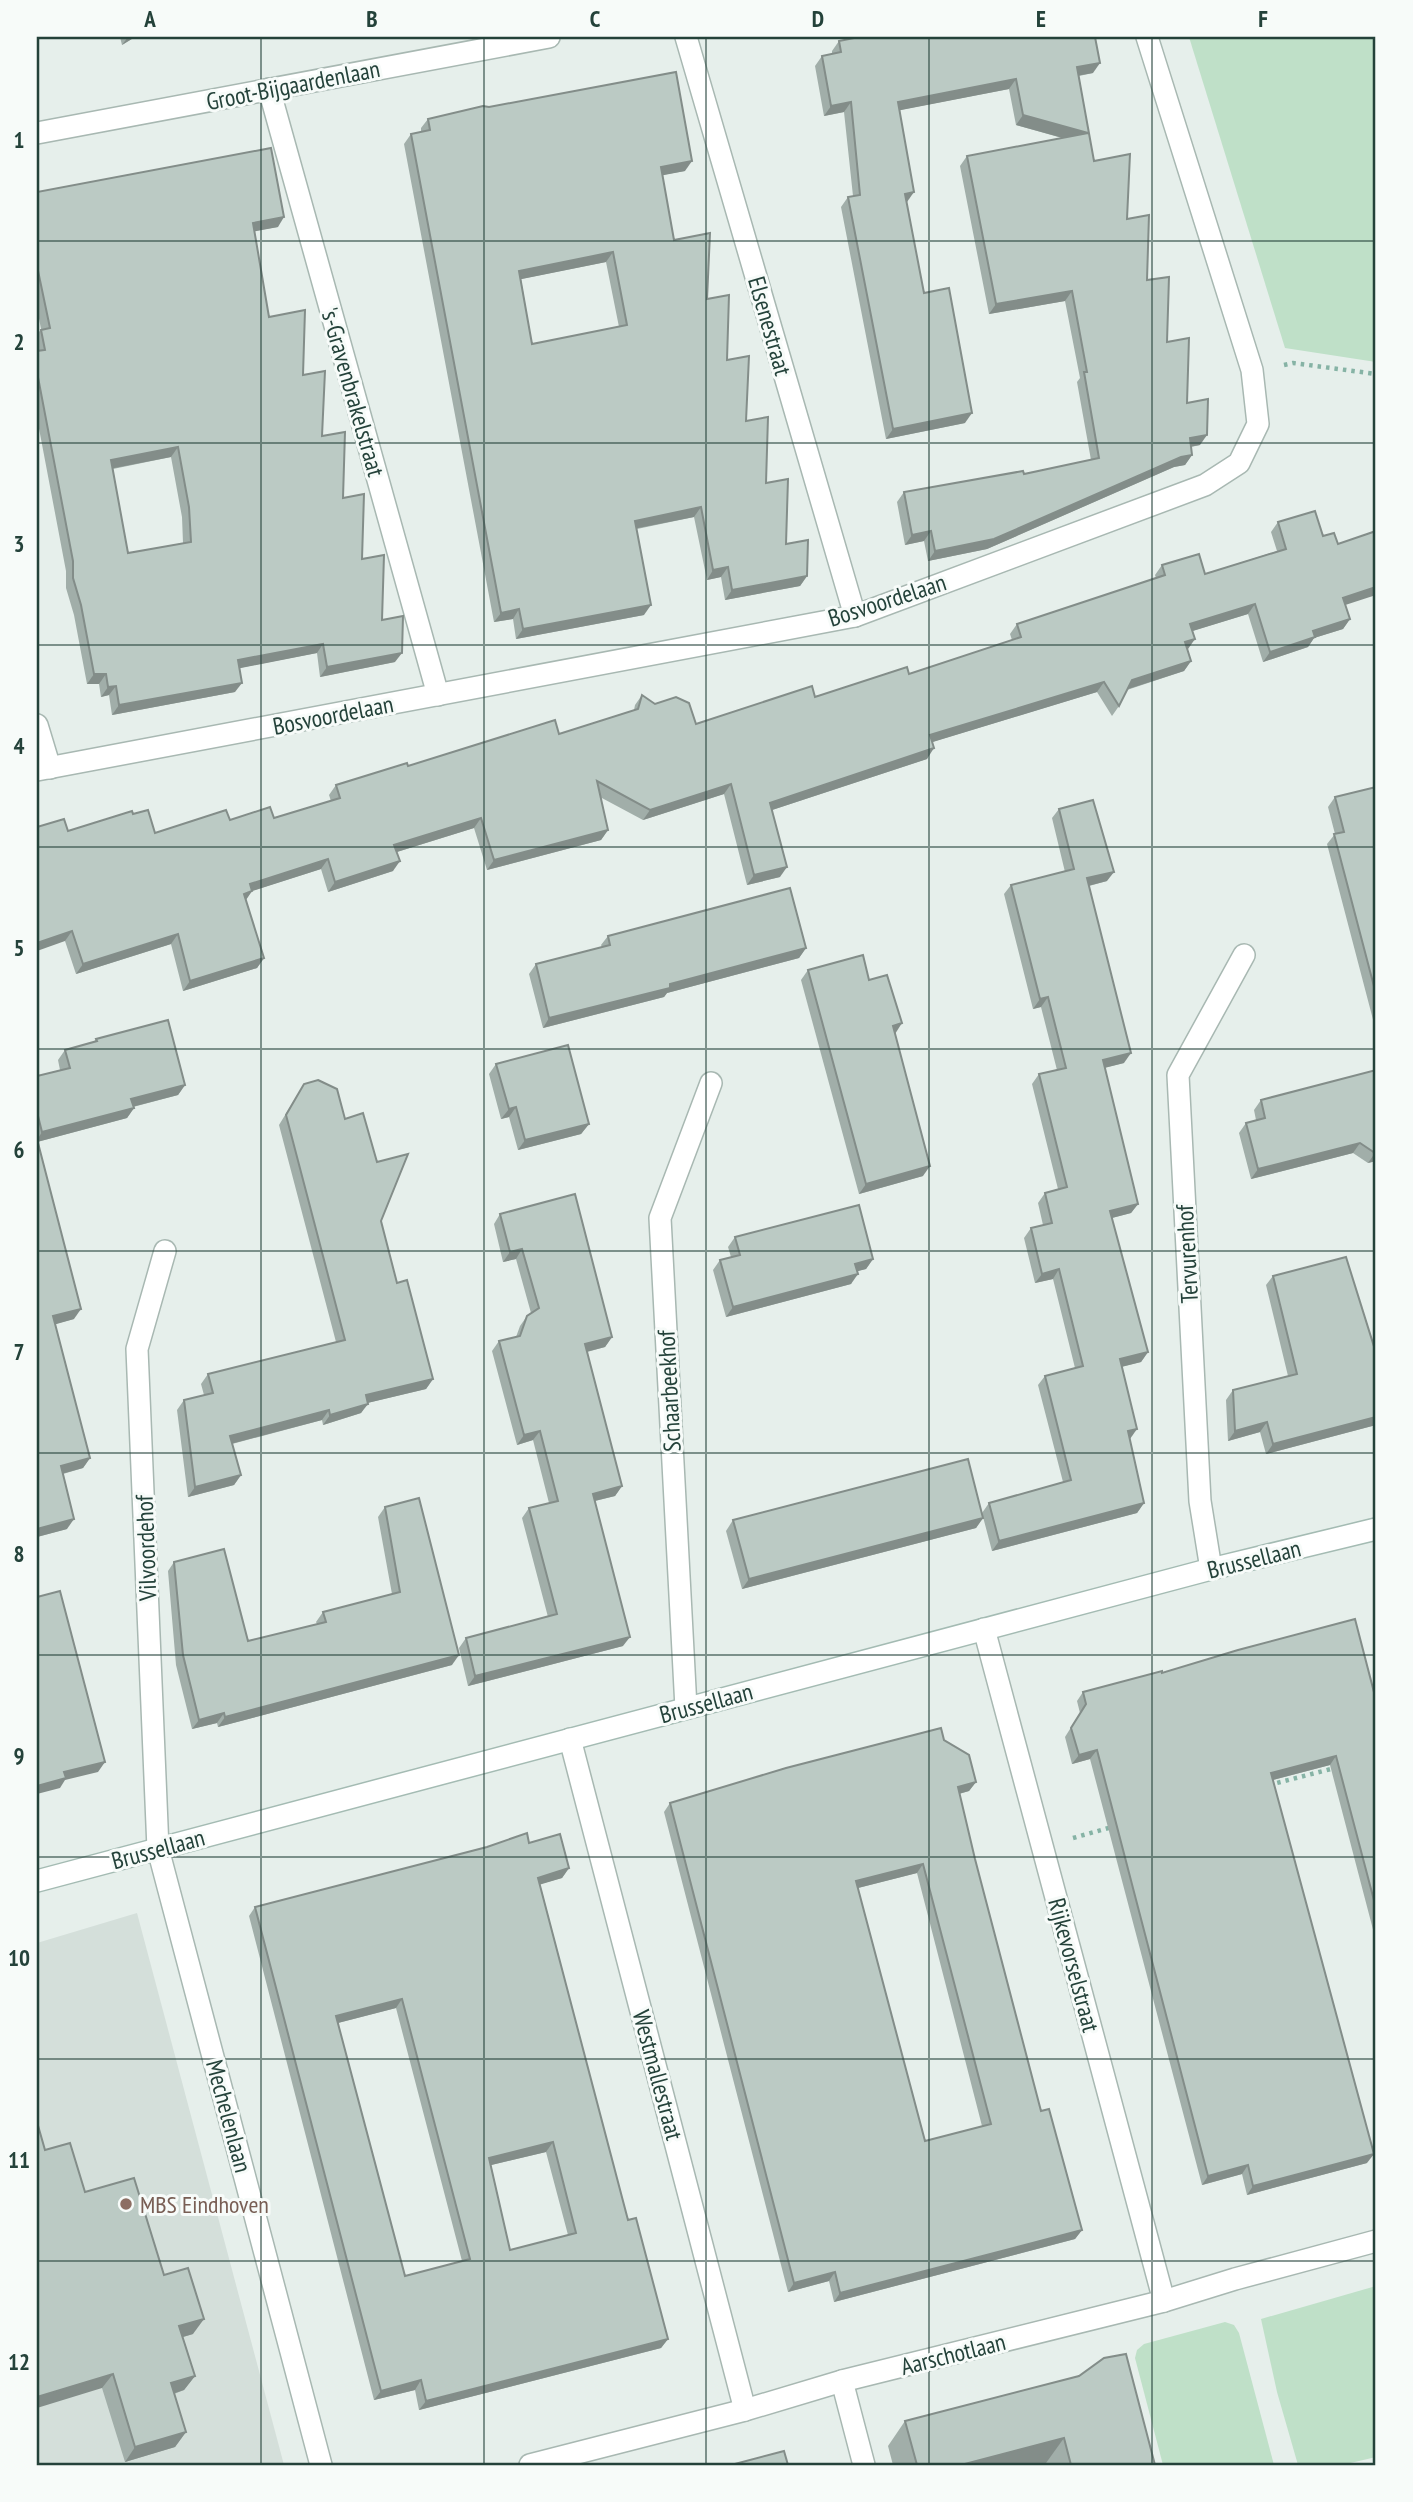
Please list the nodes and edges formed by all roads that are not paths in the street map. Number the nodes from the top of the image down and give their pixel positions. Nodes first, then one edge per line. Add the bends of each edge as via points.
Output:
1 (549, 37) edge
2 (686, 37) edge
3 (1147, 37) edge
4 (269, 89) junction
5 (37, 133) edge
6 (855, 616) junction
7 (438, 695) junction
8 (37, 725) edge
9 (44, 769) edge
10 (1244, 955) dead end
11 (711, 1083) dead end
12 (165, 1251) dead end
13 (1376, 1529) edge
14 (1211, 1569) junction
15 (984, 1629) junction
16 (686, 1708) junction
17 (570, 1739) junction
18 (158, 1849) junction
19 (37, 1881) edge
20 (1376, 2241) edge
21 (1164, 2301) junction
22 (842, 2381) junction
23 (745, 2410) junction
24 (321, 2465) edge
25 (530, 2465) edge
26 (864, 2465) edge

1 - 4 street, Groot-Bijgaardenlaan
2 - 6 street, Elsenestraat
3 - 6 street, Bosvoordelaan via 1252,370 1258,424 1239,463 1205,485
4 - 5 street, Groot-Bijgaardenlaan
4 - 7 street, 's-Gravenbrakelstraat
6 - 7 street, Bosvoordelaan
7 - 9 street, Bosvoordelaan
8 - 9 street
10 - 14 street, Tervurenhof via 1178,1075 1200,1502
11 - 16 street, Schaarbeekhof via 660,1218
12 - 18 street, Vilvoordehof via 137,1349
13 - 14 street, Brussellaan
14 - 15 street, Brussellaan
15 - 16 street, Brussellaan
15 - 21 street, Rijkevorselstraat
16 - 17 street, Brussellaan
17 - 18 street, Brussellaan
17 - 23 street, Westmallestraat
18 - 19 street, Brussellaan
18 - 24 street, Mechelenlaan
20 - 21 street, Aarschotlaan
21 - 22 street, Aarschotlaan
22 - 23 street, Aarschotlaan
22 - 26 street
23 - 25 street, Aarschotlaan

